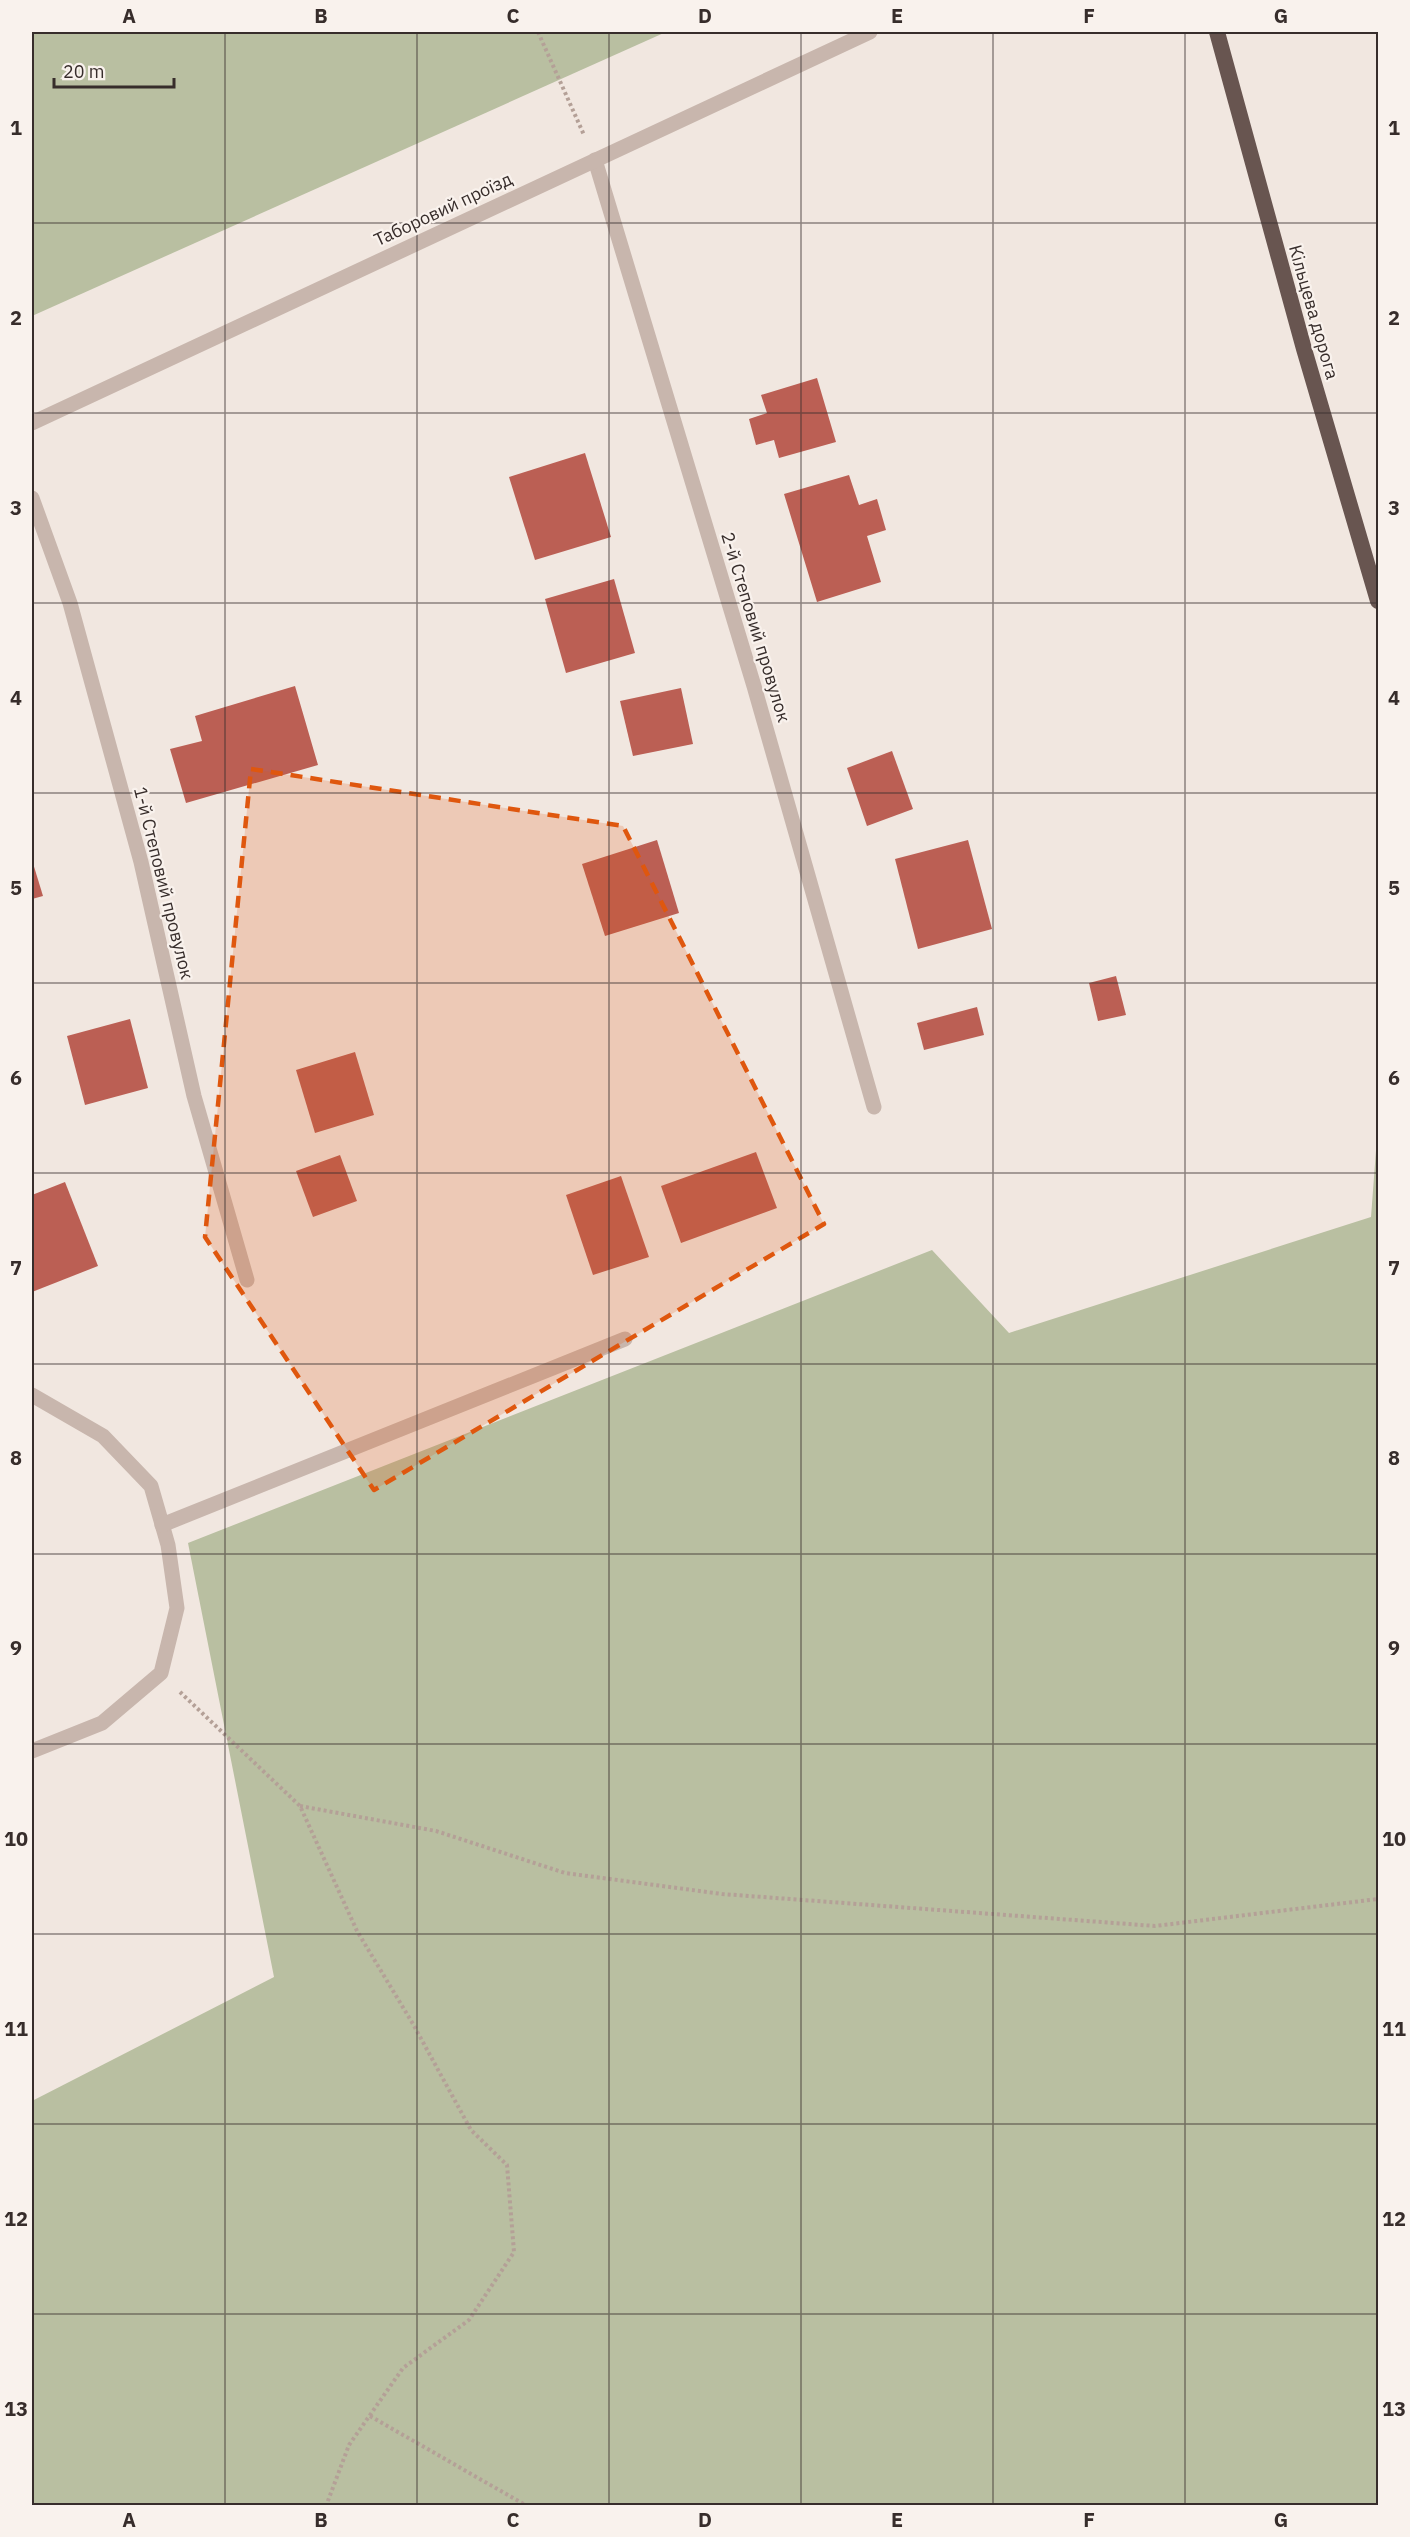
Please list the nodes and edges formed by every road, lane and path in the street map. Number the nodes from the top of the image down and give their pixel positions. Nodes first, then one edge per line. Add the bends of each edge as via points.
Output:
1 (538, 32) edge
2 (870, 32) edge
3 (1217, 32) edge
4 (595, 160) junction
5 (32, 423) edge
6 (32, 498) edge
7 (1378, 601) edge
8 (874, 1107) dead end
9 (247, 1280) dead end
10 (625, 1339) dead end
11 (32, 1395) edge
12 (162, 1525) junction
13 (160, 1673) junction
14 (32, 1751) edge
15 (300, 1806) junction
16 (1378, 1899) edge
17 (370, 2416) junction
18 (326, 2505) edge
19 (527, 2505) edge

1 - 4 path
2 - 4 street, Таборовий проїзд
3 - 7 highway, Кільцева дорога
4 - 5 street, Таборовий проїзд
4 - 8 street, 2-й Степовий провулок via 754,686
6 - 9 street, 1-й Степовий провулок via 73,614 141,862 194,1096
10 - 12 street
11 - 12 street via 103,1436 151,1486
12 - 13 street via 177,1608
13 - 14 street via 102,1724
13 - 15 path
15 - 16 path via 436,1831 565,1873 722,1894 1155,1926
15 - 17 path via 357,1931 471,2130 507,2165 514,2252 469,2320 404,2368
17 - 18 path via 349,2445
17 - 19 path

